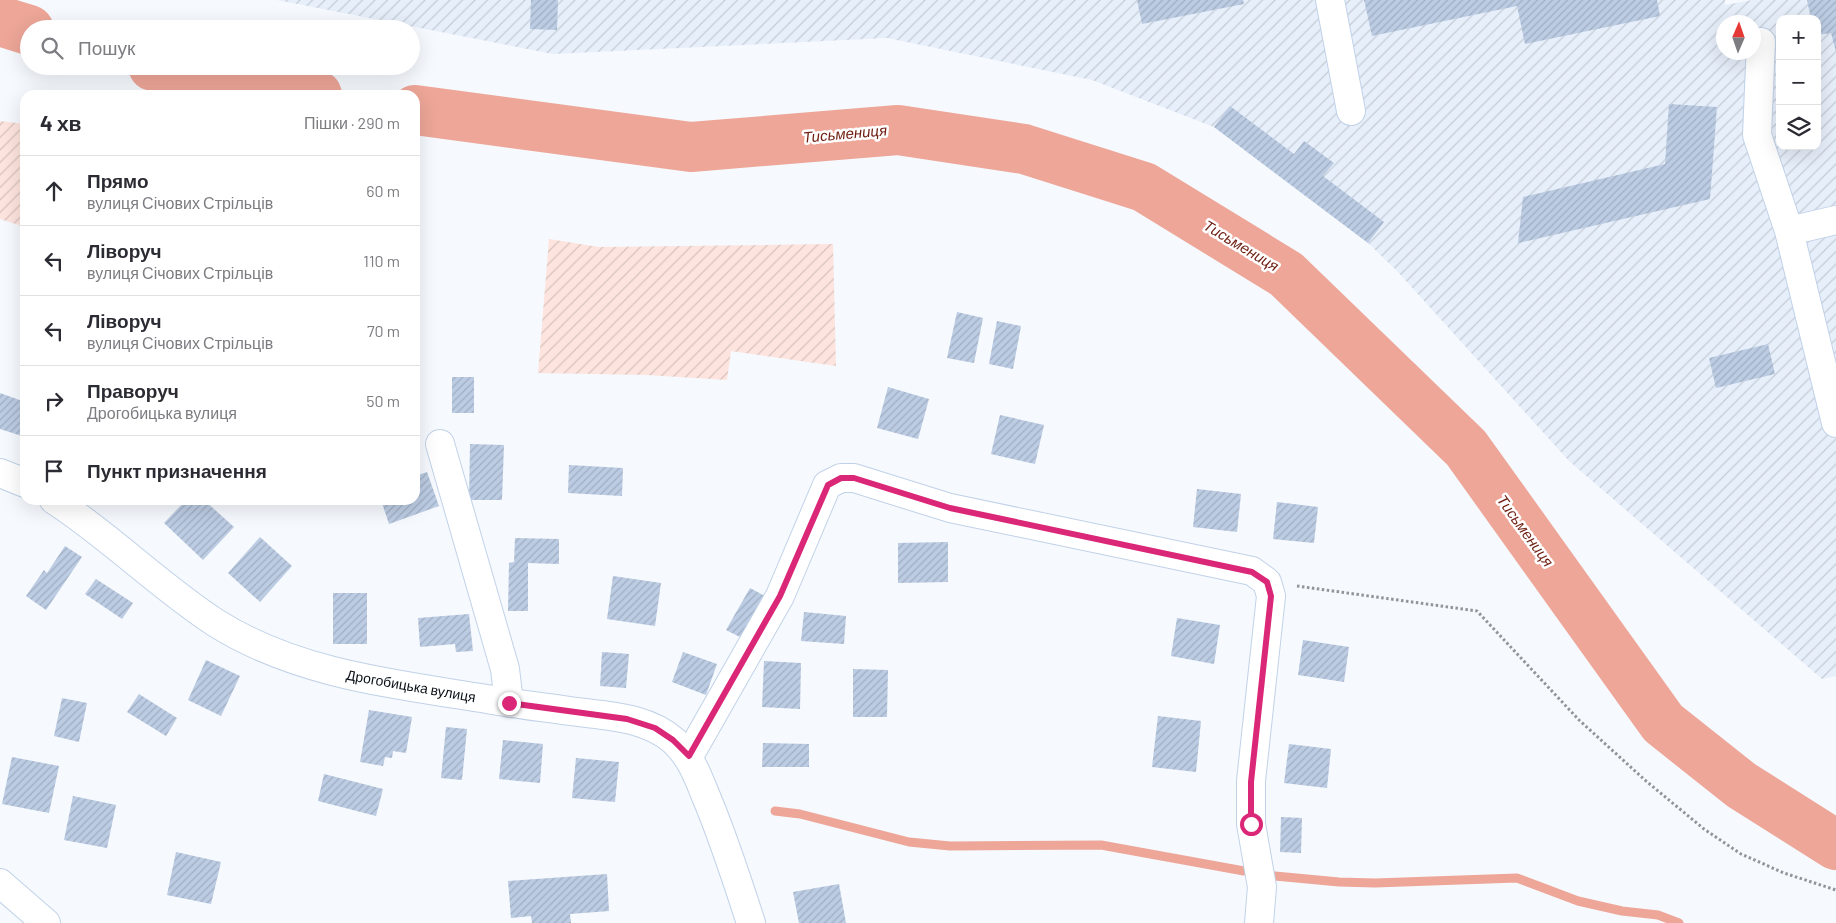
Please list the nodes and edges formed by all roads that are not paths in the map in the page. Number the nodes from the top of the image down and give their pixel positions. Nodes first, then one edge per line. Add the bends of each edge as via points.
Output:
1 (1330, 0) edge
2 (1760, 60) edge
3 (1351, 110) dead end
4 (1836, 220) edge
5 (1789, 231) junction
6 (1836, 423) edge
7 (440, 444) dead end
8 (0, 473) edge
9 (20, 481) edge
10 (60, 505) edge
11 (509, 703) junction
12 (689, 756) junction
13 (0, 883) edge
14 (46, 923) edge
15 (751, 923) edge
16 (1258, 923) edge

1 - 3 street
2 - 5 street via 1757,136
4 - 5 street
5 - 6 street
7 - 11 street via 504,669
8 - 9 street
10 - 11 street, Дрогобицька вулиця via 180,598 218,624 260,646 318,668 374,681
11 - 12 street, Дрогобицька вулиця via 627,719 655,728
12 - 15 street, Дрогобицька вулиця via 717,820
12 - 16 street via 780,596 828,485 841,478 854,478 950,508 1252,572 1267,582 1271,596 1251,782 1251,824 1262,887
13 - 14 street

